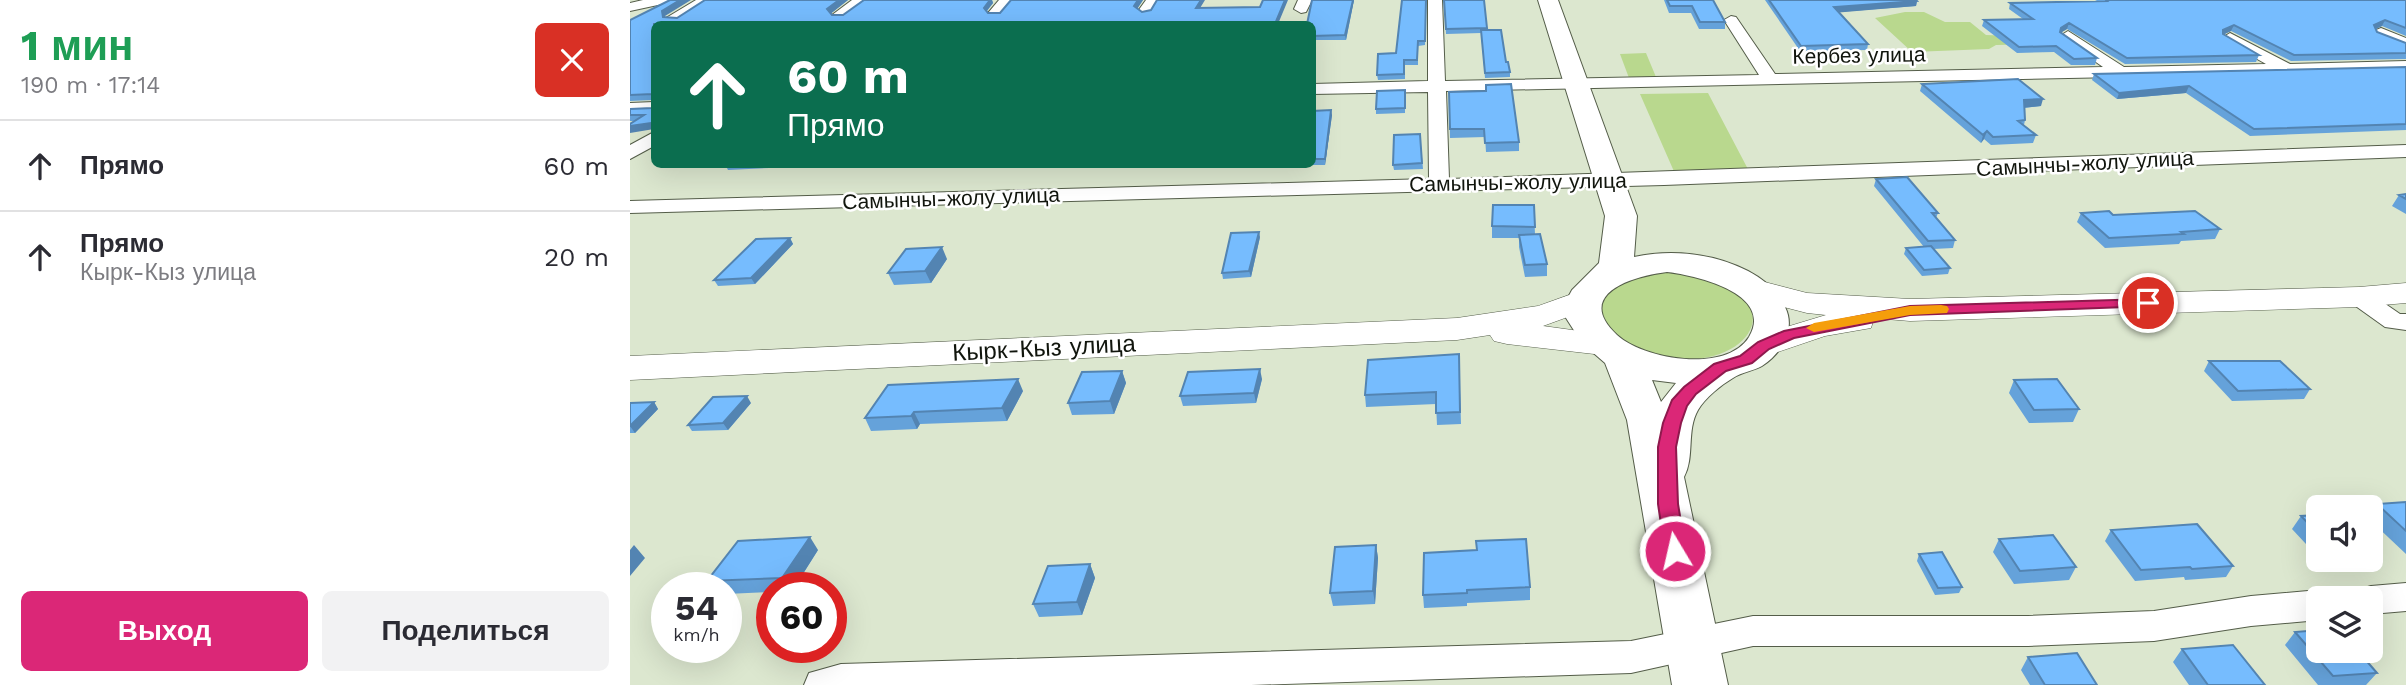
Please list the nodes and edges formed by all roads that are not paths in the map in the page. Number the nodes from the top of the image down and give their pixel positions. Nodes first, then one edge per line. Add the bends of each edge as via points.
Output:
1 (662, 0) edge
2 (707, 0) edge
3 (861, 0) edge
4 (1007, 0) edge
5 (1435, 0) edge
6 (1548, 0) edge
7 (630, 6) edge
8 (995, 13) edge
9 (839, 15) edge
10 (673, 18) edge
11 (1731, 20) dead end
12 (2381, 33) edge
13 (2067, 37) edge
14 (2230, 38) edge
15 (2406, 44) edge
16 (2406, 66) edge
17 (2287, 69) junction
18 (2120, 72) junction
19 (1771, 80) junction
20 (1578, 83) junction
21 (1435, 87) junction
22 (1316, 89) edge
23 (651, 107) edge
24 (630, 108) edge
25 (651, 140) edge
26 (2406, 151) edge
27 (630, 153) edge
28 (1611, 180) junction
29 (1439, 183) junction
30 (630, 207) edge
31 (1621, 216) junction
32 (1681, 263) junction
33 (1597, 287) junction
34 (1753, 289) junction
35 (1910, 310) junction
36 (2403, 317) edge
37 (1457, 329) junction
38 (1763, 346) junction
39 (1612, 349) junction
40 (630, 368) edge
41 (1720, 368) junction
42 (1668, 504) junction
43 (2406, 597) edge
44 (2383, 599) edge
45 (2306, 606) edge
46 (1695, 664) edge
47 (823, 685) edge

1 - 7 street
2 - 10 street
3 - 9 street
4 - 8 street
5 - 21 street
6 - 20 main road
11 - 19 street
12 - 15 street
13 - 18 street
14 - 17 street
16 - 17 street, Кербез улица
17 - 18 street, Кербез улица
18 - 19 street, Кербез улица
19 - 20 street, Кербез улица
20 - 21 street, Кербез улица
20 - 28 main road
21 - 22 street, Кербез улица
21 - 29 street
23 - 24 street
25 - 27 street
26 - 28 street, Самынчы-жолу улица
28 - 29 street, Самынчы-жолу улица
28 - 31 main road
29 - 30 street, Самынчы-жолу улица
31 - 32 main road via 1653,247
31 - 33 main road via 1616,263
32 - 33 main road via 1641,264
32 - 34 main road via 1720,272
33 - 37 street, Кырк-Кыз улица via 1546,315
33 - 39 main road via 1584,307 1587,323
34 - 35 street via 1807,303
34 - 38 main road via 1767,304 1772,321
35 - 36 street via 2359,297
35 - 38 street via 1817,327
37 - 39 street, Кырк-Кыз улица
37 - 40 street, Кырк-Кыз улица
38 - 41 main road via 1746,359
39 - 41 main road via 1645,365 1674,370
39 - 42 main road via 1648,420
41 - 42 main road via 1678,404 1667,447
42 - 46 main road
43 - 44 street
45 - 46 street via 2154,626 1753,631
46 - 47 street via 1630,657

